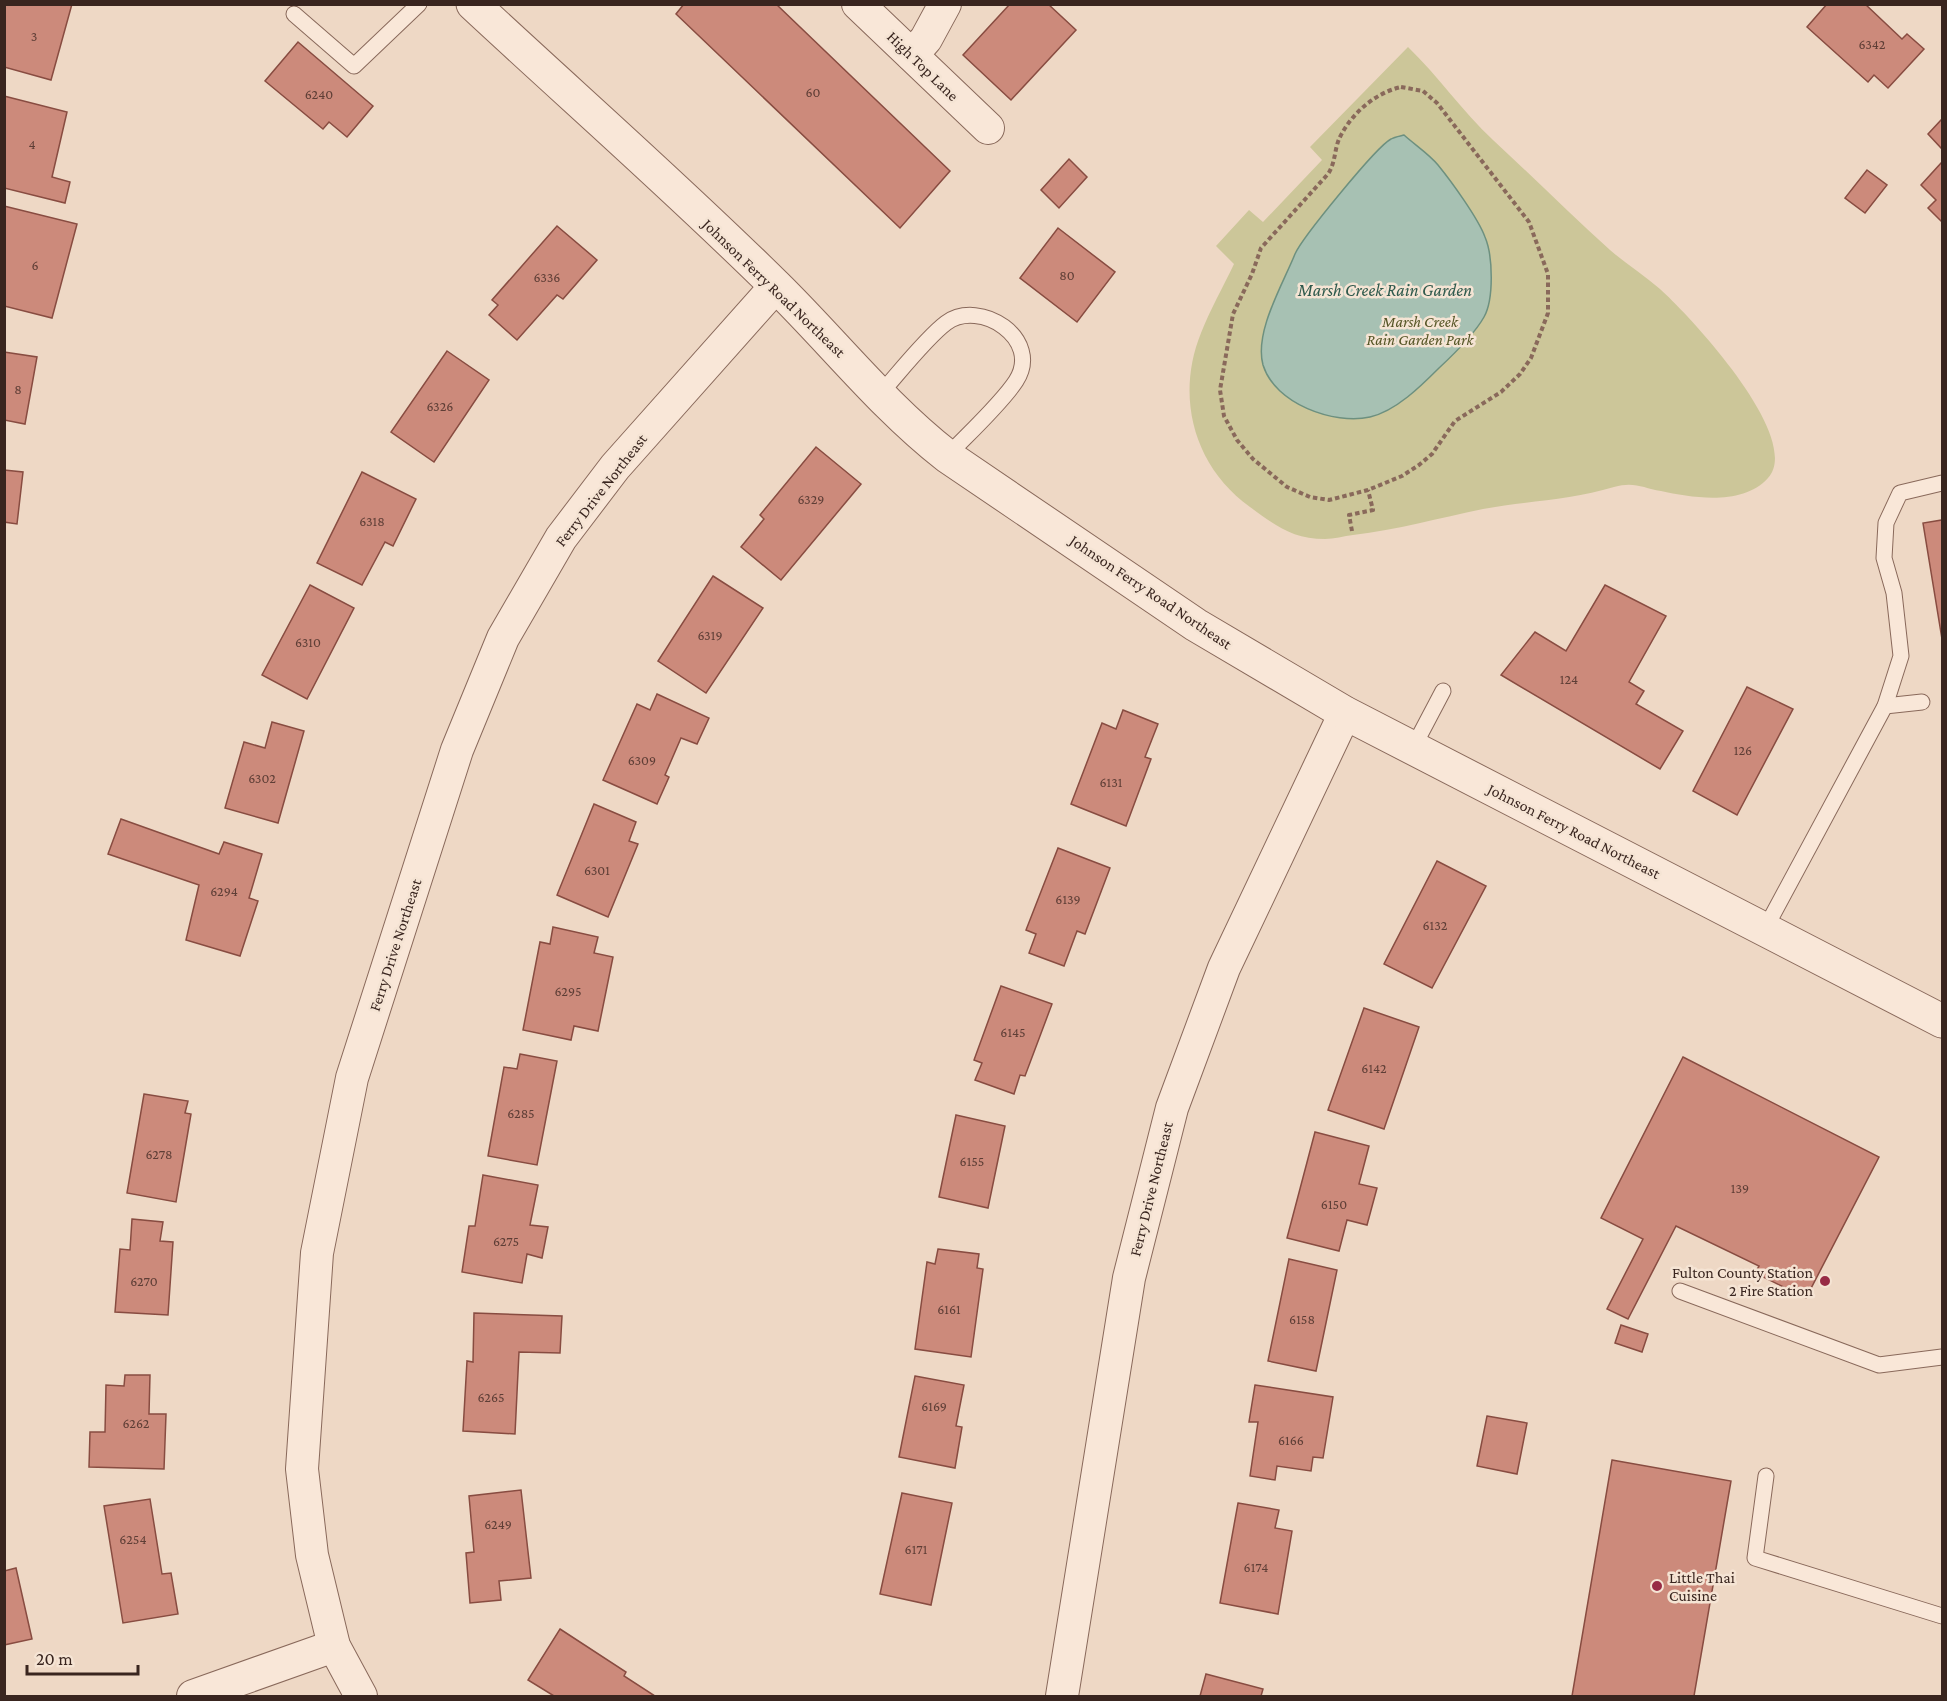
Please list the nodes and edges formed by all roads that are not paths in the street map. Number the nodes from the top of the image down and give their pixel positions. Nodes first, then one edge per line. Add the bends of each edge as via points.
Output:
1 (418, 4) edge
2 (472, 4) edge
3 (858, 4) edge
4 (945, 4) edge
5 (294, 14) dead end
6 (912, 55) junction
7 (988, 128) dead end
8 (776, 286) junction
9 (880, 394) junction
10 (947, 456) junction
11 (1942, 483) edge
12 (1443, 691) dead end
13 (1922, 702) dead end
14 (1885, 706) junction
15 (1345, 713) junction
16 (1413, 748) junction
17 (1765, 929) junction
18 (1942, 1021) edge
19 (1680, 1290) dead end
20 (1942, 1357) edge
21 (1766, 1476) dead end
22 (1942, 1616) edge
23 (334, 1646) junction
24 (194, 1696) edge
25 (361, 1696) edge
26 (1062, 1696) edge

1 - 5 lane via 354,66
2 - 8 street, Johnson Ferry Road Northeast
3 - 6 street, High Top Lane
4 - 6 street via 926,39
6 - 7 street, High Top Lane
8 - 9 street, Johnson Ferry Road Northeast
8 - 23 street, Ferry Drive Northeast via 615,467 561,538 503,638 457,750 352,1078 317,1253 302,1469 312,1555
9 - 10 street, Johnson Ferry Road Northeast
9 - 10 lane via 947,322 988,318 1009,328 1019,345 1022,362 1016,381
10 - 15 street, Johnson Ferry Road Northeast via 1196,625
11 - 14 lane via 1900,493 1886,524 1884,558 1894,593 1901,656
12 - 16 lane
13 - 14 lane
14 - 17 lane
15 - 16 street, Johnson Ferry Road Northeast
15 - 26 street, Ferry Drive Northeast via 1224,968 1172,1108 1129,1278
16 - 17 street, Johnson Ferry Road Northeast
17 - 18 street, Johnson Ferry Road Northeast
19 - 20 lane via 1879,1365
21 - 22 lane via 1755,1558
23 - 24 street
23 - 25 street, Ferry Drive Northeast

